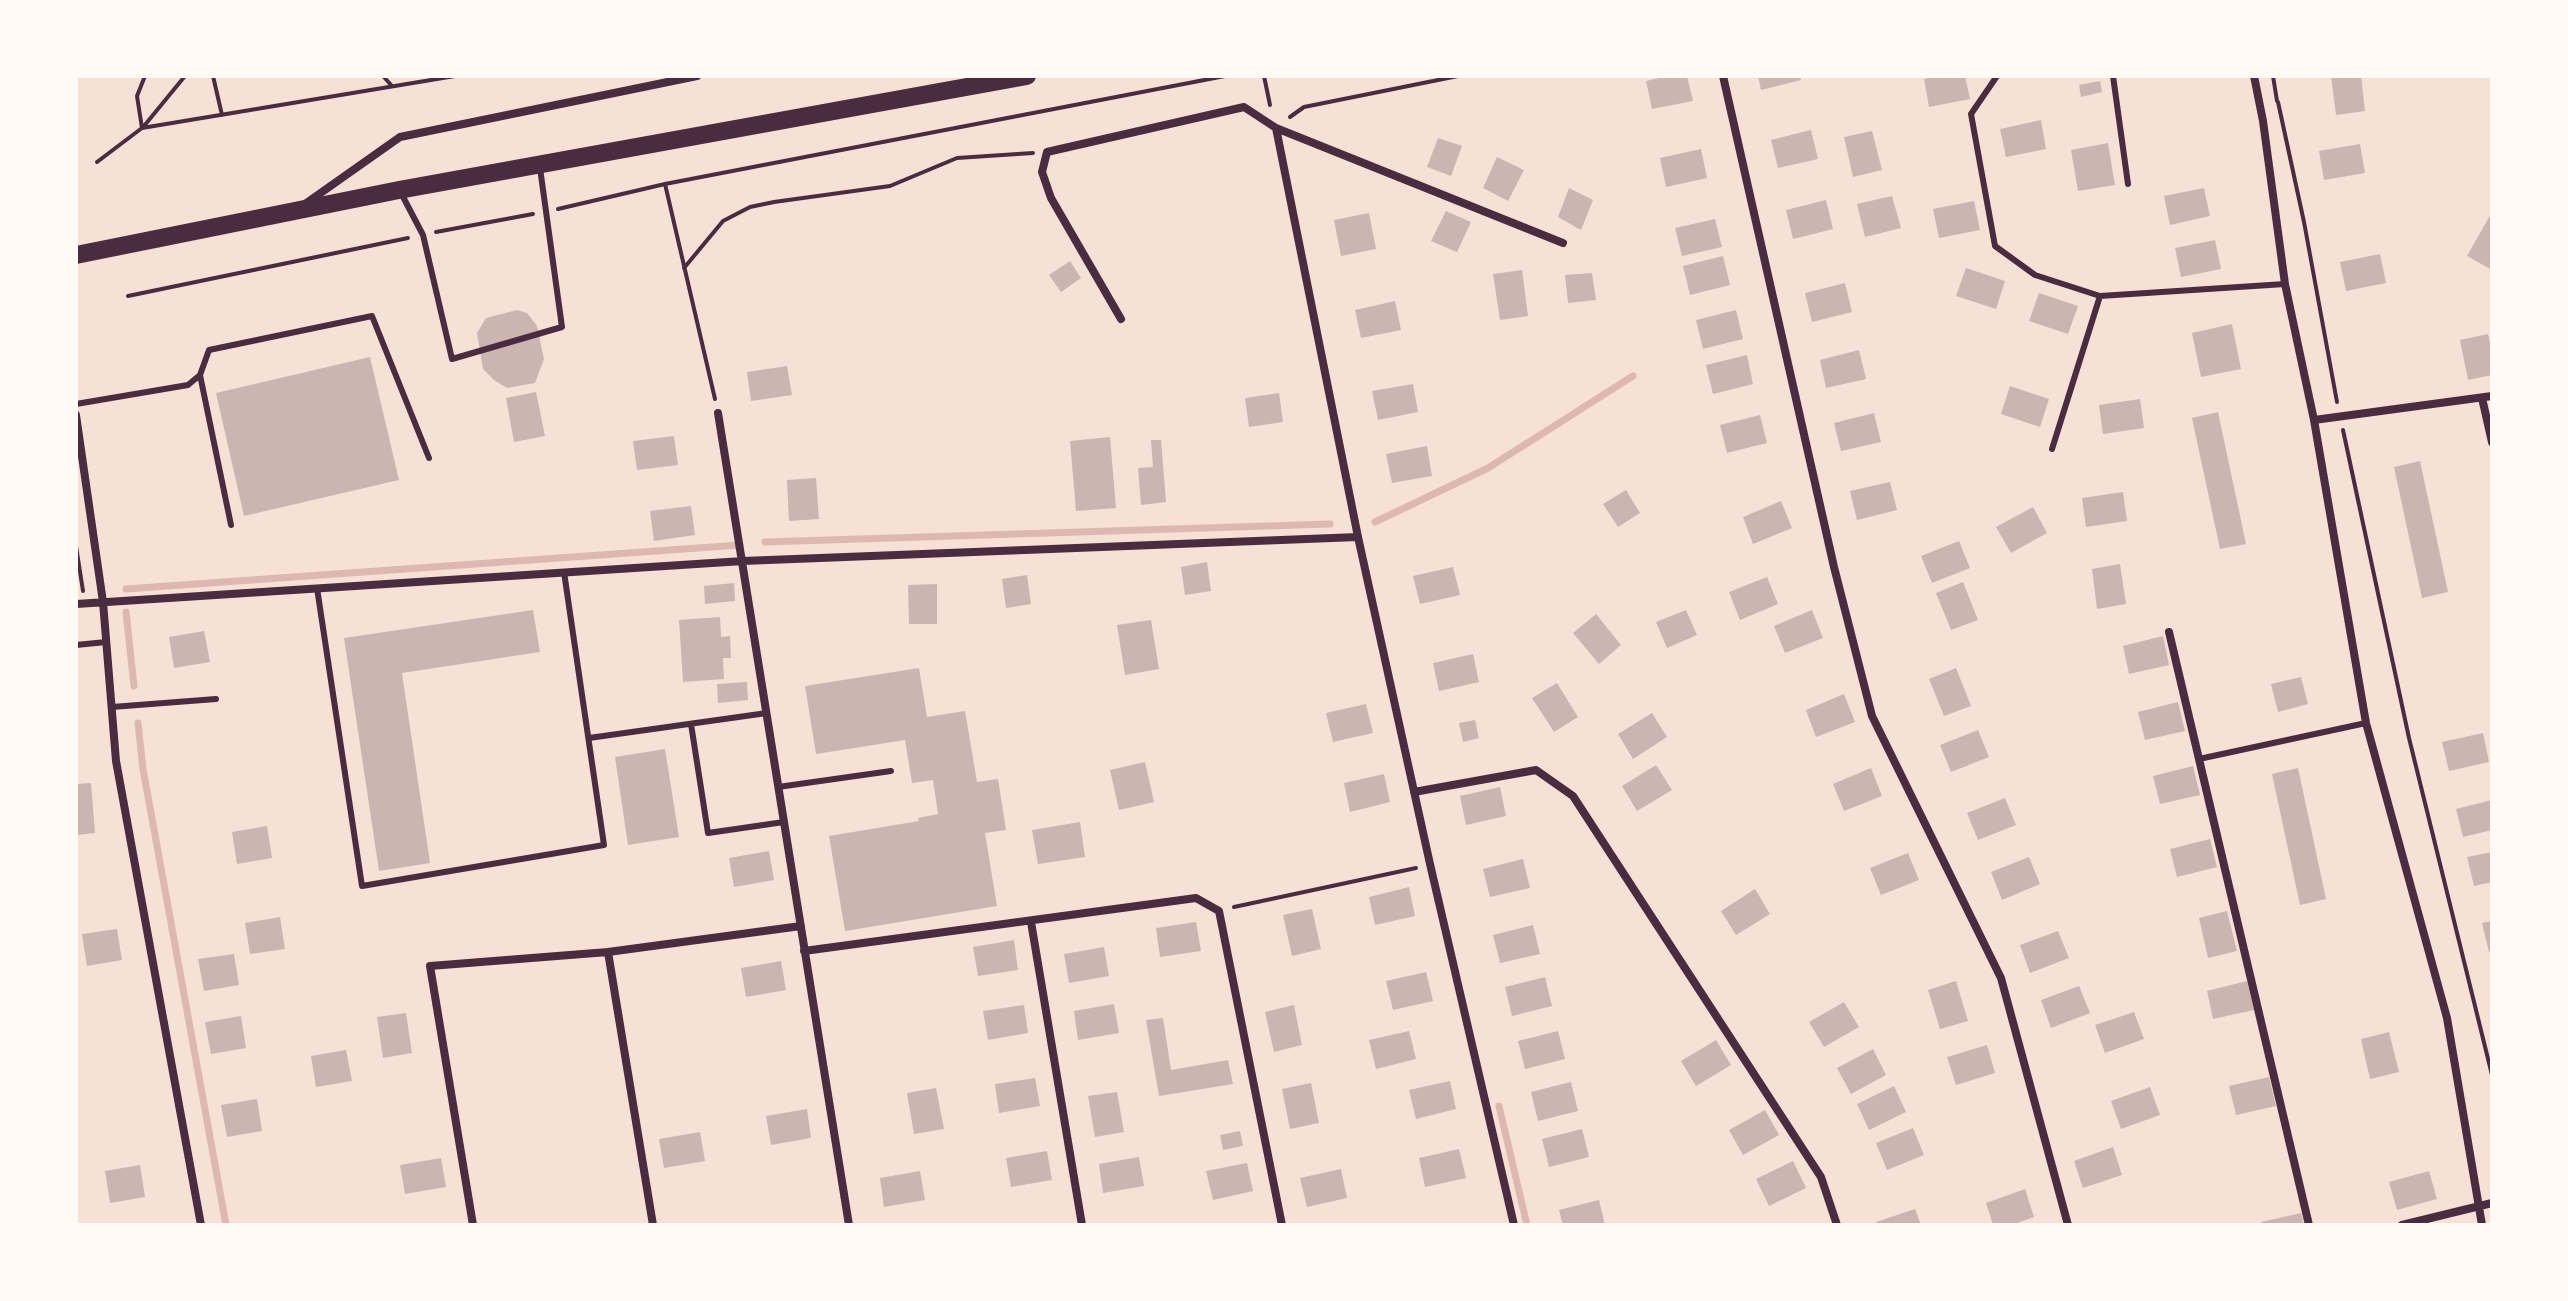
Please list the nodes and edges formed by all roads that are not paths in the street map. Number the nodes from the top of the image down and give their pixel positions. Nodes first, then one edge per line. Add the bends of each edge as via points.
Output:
1 (697, 76) edge
2 (1027, 76) edge
3 (1723, 76) edge
4 (1997, 76) edge
5 (2113, 76) edge
6 (2254, 76) edge
7 (658, 80) edge
8 (1276, 128) junction
9 (540, 165) junction
10 (2128, 184) dead end
11 (399, 190) junction
12 (295, 211) junction
13 (1563, 243) dead end
14 (76, 255) edge
15 (2285, 284) junction
16 (2100, 296) junction
17 (1121, 319) dead end
18 (200, 375) junction
19 (2492, 396) edge
20 (2482, 398) junction
21 (76, 404) edge
22 (718, 413) road end
23 (76, 415) edge
24 (2314, 420) junction
25 (2492, 442) edge
26 (2052, 449) dead end
27 (429, 458) dead end
28 (231, 525) dead end
29 (1358, 537) junction
30 (743, 561) junction
31 (564, 572) junction
32 (317, 588) junction
33 (103, 602) junction
34 (80, 604) edge
35 (2169, 632) dead end
36 (106, 642) junction
37 (76, 645) edge
38 (216, 699) dead end
39 (112, 707) junction
40 (767, 713) junction
41 (2366, 723) junction
42 (691, 724) junction
43 (589, 738) junction
44 (2199, 759) junction
45 (891, 771) dead end
46 (778, 787) junction
47 (1414, 792) junction
48 (784, 822) junction
49 (1031, 922) junction
50 (801, 926) junction
51 (804, 951) junction
52 (608, 952) junction
53 (2492, 1203) edge
54 (2477, 1205) junction
55 (201, 1225) edge
56 (473, 1225) edge
57 (653, 1225) edge
58 (849, 1225) edge
59 (1082, 1225) edge
60 (1282, 1225) edge
61 (1514, 1225) edge
62 (1837, 1225) edge
63 (2068, 1225) edge
64 (2309, 1225) edge
65 (2402, 1225) edge
66 (2482, 1225) edge

1 - 7 street
2 - 9 main road
3 - 63 street via 1872,716 2001,978
4 - 16 lane via 1971,114 1995,246 2035,275
5 - 10 lane
6 - 15 street
7 - 12 street via 400,137
8 - 13 street
8 - 17 street via 1244,107 1047,152 1042,172 1051,198
8 - 29 street
9 - 11 main road
9 - 11 lane via 562,327 452,359 423,235
11 - 12 main road
12 - 14 main road
15 - 16 lane
15 - 24 street
16 - 26 lane
18 - 21 lane via 188,385
18 - 27 lane via 209,350 372,316
18 - 28 lane
19 - 20 street
20 - 24 street
20 - 25 street
22 - 30 street
23 - 33 street
24 - 41 street
29 - 30 street
29 - 47 street
30 - 31 street
30 - 40 street
31 - 32 street
31 - 43 lane
32 - 33 street
32 - 43 lane via 362,886 604,845
33 - 34 street
33 - 36 street
35 - 44 street
36 - 37 lane
36 - 39 street
38 - 39 lane
39 - 55 street via 116,761
40 - 42 lane
40 - 46 street
41 - 44 lane
41 - 54 street via 2447,1018
42 - 43 lane
42 - 48 lane via 708,833
44 - 64 street
45 - 46 lane
46 - 48 street
47 - 61 street
47 - 62 street via 1536,770 1573,796 1821,1177
48 - 50 street
49 - 51 street
49 - 59 street
49 - 60 street via 1196,898 1219,911
50 - 51 street
50 - 52 street
51 - 58 street
52 - 56 street via 430,966
52 - 57 street
53 - 54 street
54 - 65 street
54 - 66 street

